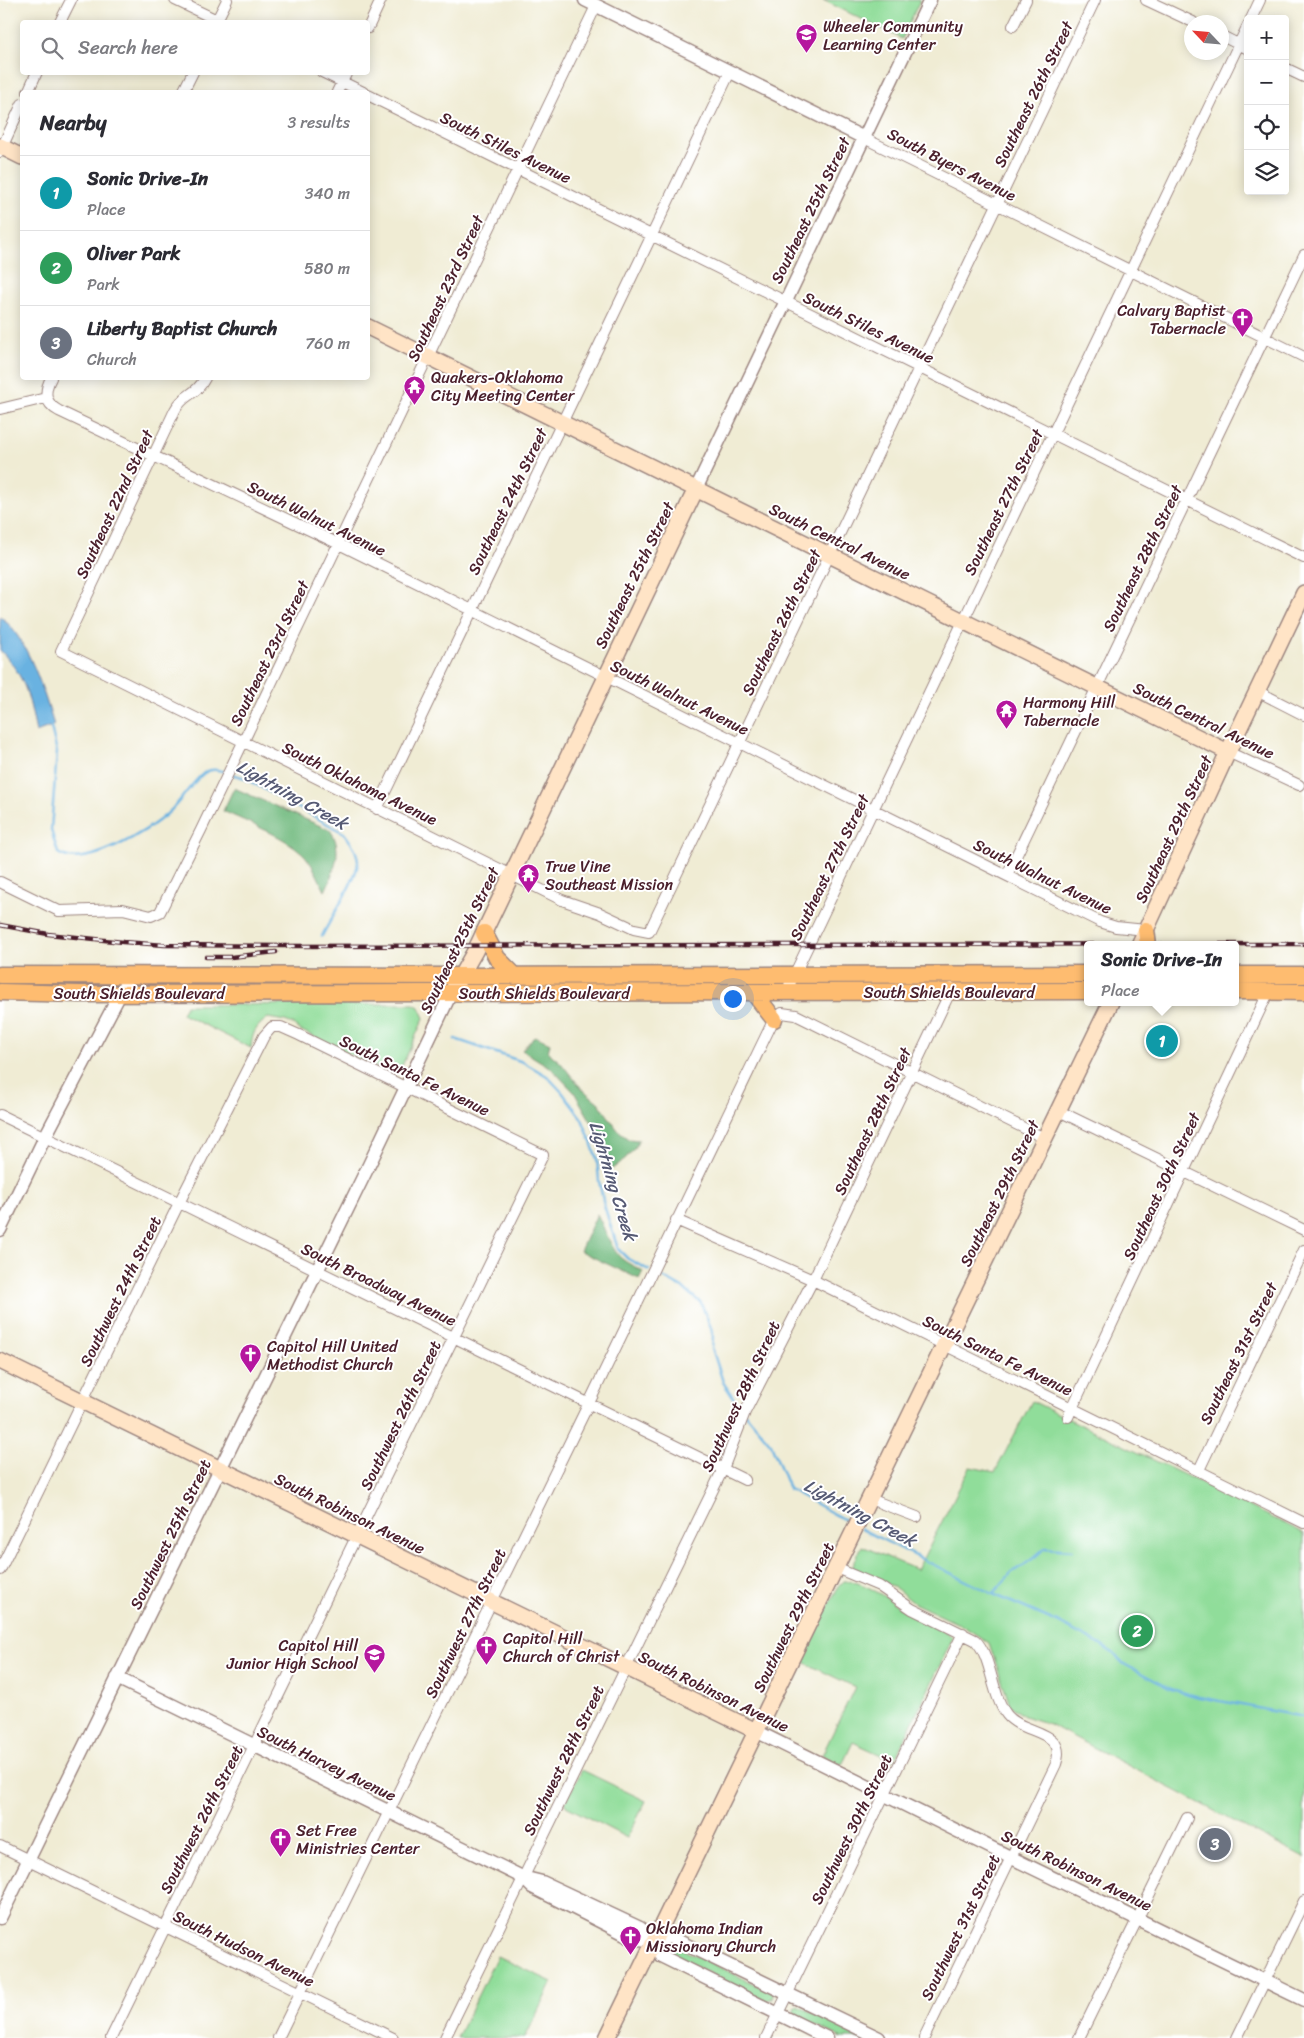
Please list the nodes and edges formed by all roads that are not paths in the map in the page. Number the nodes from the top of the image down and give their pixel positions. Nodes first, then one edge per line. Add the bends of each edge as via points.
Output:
1 (71, 0) edge
2 (175, 0) edge
3 (227, 0) edge
4 (381, 0) edge
5 (930, 0) edge
6 (1026, 0) edge
7 (1095, 0) edge
8 (1146, 0) edge
9 (1260, 0) edge
10 (591, 3) edge
11 (1253, 15) edge
12 (1184, 18) edge
13 (61, 20) edge
14 (214, 20) edge
15 (219, 20) edge
16 (370, 24) edge
17 (1014, 26) dead end
18 (1229, 40) edge
19 (1243, 47) edge
20 (1289, 70) edge
21 (730, 72) junction
22 (36, 75) edge
23 (192, 75) edge
24 (328, 75) edge
25 (346, 75) edge
26 (1304, 77) edge
27 (342, 82) junction
28 (29, 90) edge
29 (185, 90) edge
30 (339, 90) edge
31 (359, 90) edge
32 (370, 96) edge
33 (20, 108) edge
34 (864, 138) junction
35 (1, 149) edge
36 (20, 156) edge
37 (518, 169) junction
38 (997, 205) junction
39 (652, 235) junction
40 (1304, 255) edge
41 (1131, 272) junction
42 (785, 302) junction
43 (370, 328) edge
44 (1264, 337) junction
45 (428, 357) junction
46 (1304, 357) edge
47 (919, 368) junction
48 (50, 380) edge
49 (203, 380) edge
50 (46, 398) junction
51 (0, 409) edge
52 (562, 424) junction
53 (1053, 434) junction
54 (154, 456) junction
55 (696, 489) junction
56 (1186, 500) junction
57 (339, 544) junction
58 (829, 555) junction
59 (1304, 558) edge
60 (1304, 593) edge
61 (472, 610) junction
62 (963, 622) junction
63 (61, 651) joint
64 (605, 676) junction
65 (1096, 688) junction
66 (1257, 691) junction
67 (1304, 715) edge
68 (243, 742) junction
69 (739, 743) junction
70 (1228, 752) junction
71 (1299, 785) dead end
72 (377, 809) junction
73 (874, 810) junction
74 (511, 875) junction
75 (1007, 875) junction
76 (0, 882) edge
77 (649, 932) joint
78 (484, 933) junction
79 (1147, 937) edge
80 (958, 974) junction
81 (1084, 974) edge
82 (0, 975) edge
83 (1304, 975) edge
84 (462, 976) junction
85 (515, 976) junction
86 (615, 976) junction
87 (793, 976) junction
88 (1239, 976) edge
89 (129, 977) junction
90 (1268, 983) junction
91 (1239, 990) edge
92 (1084, 991) edge
93 (0, 992) edge
94 (753, 992) junction
95 (786, 992) junction
96 (949, 992) junction
97 (1304, 992) edge
98 (451, 993) junction
99 (615, 993) junction
100 (120, 994) junction
101 (1109, 1006) edge
102 (774, 1019) junction
103 (272, 1027) joint
104 (912, 1074) junction
105 (406, 1088) junction
106 (1059, 1111) junction
107 (0, 1115) edge
108 (45, 1137) junction
109 (1046, 1139) junction
110 (543, 1155) joint
111 (369, 1165) joint
112 (1184, 1173) junction
113 (179, 1203) junction
114 (676, 1220) junction
115 (0, 1230) edge
116 (1304, 1230) edge
117 (1304, 1250) edge
118 (317, 1270) junction
119 (813, 1280) junction
120 (455, 1337) junction
121 (945, 1346) junction
122 (0, 1361) edge
123 (82, 1402) junction
124 (589, 1403) junction
125 (1070, 1413) junction
126 (722, 1468) junction
127 (220, 1469) junction
128 (1199, 1470) junction
129 (745, 1480) dead end
130 (868, 1504) junction
131 (917, 1517) dead end
132 (1304, 1523) edge
133 (358, 1537) junction
134 (836, 1568) junction
135 (0, 1570) edge
136 (492, 1601) junction
137 (963, 1632) junction
138 (626, 1666) junction
139 (117, 1678) junction
140 (756, 1731) junction
141 (255, 1746) junction
142 (884, 1795) junction
143 (389, 1812) junction
144 (1187, 1818) dead end
145 (0, 1846) edge
146 (1010, 1857) junction
147 (28, 1860) junction
148 (522, 1877) junction
149 (1304, 1901) edge
150 (0, 1918) edge
151 (1138, 1919) junction
152 (165, 1925) junction
153 (655, 1940) junction
154 (1265, 1981) junction
155 (301, 1993) junction
156 (787, 1994) junction
157 (1304, 2000) edge
158 (778, 2014) junction
159 (111, 2038) edge
160 (278, 2038) edge
161 (392, 2038) edge
162 (444, 2038) edge
163 (607, 2038) edge
164 (766, 2038) edge
165 (827, 2038) edge
166 (879, 2038) edge
167 (924, 2038) edge
168 (1079, 2038) edge
169 (1237, 2038) edge

1 - 13 street
2 - 14 street
3 - 15 street
4 - 16 street
5 - 34 street, Southeast 25th Street
6 - 17 street
7 - 38 street, Southeast 26th Street
8 - 12 street
9 - 11 street
10 - 21 street, South Byers Avenue
10 - 37 street, Southeast 23rd Street
18 - 19 street
19 - 41 street, Southeast 27th Street
20 - 26 street
21 - 34 street, South Byers Avenue
21 - 39 street, Southeast 24th Street
22 - 28 street
23 - 29 street
24 - 27 street
25 - 27 street
27 - 30 street
27 - 31 street
32 - 37 street, South Stiles Avenue
33 - 35 street
34 - 38 street, South Byers Avenue
34 - 42 street, Southeast 25th Street
35 - 36 main road
37 - 39 street, South Stiles Avenue
37 - 45 street, Southeast 23rd Street
38 - 41 street, South Byers Avenue
38 - 47 street, Southeast 26th Street
39 - 42 street, South Stiles Avenue
39 - 52 street, Southeast 24th Street
40 - 44 street, Southeast 28th Street
41 - 44 street, South Byers Avenue
41 - 53 street, Southeast 27th Street
42 - 47 street, South Stiles Avenue
42 - 55 street, Southeast 25th Street
43 - 45 main road, South Central Avenue
44 - 46 street, South Byers Avenue
44 - 56 street, Southeast 28th Street
45 - 52 main road, South Central Avenue
45 - 57 street, Southeast 23rd Street
47 - 53 street, South Stiles Avenue
47 - 58 street, Southeast 26th Street
48 - 50 street
49 - 54 street, Southeast 22nd Street via 198,389 178,404
50 - 51 street
50 - 54 street, South Walnut Avenue via 56,409
52 - 55 main road, South Central Avenue
52 - 61 street, Southeast 24th Street
53 - 56 street, South Stiles Avenue
53 - 62 street, Southeast 27th Street
54 - 57 street, South Walnut Avenue
54 - 63 street, Southeast 22nd Street
55 - 58 main road, South Central Avenue
55 - 64 main road, Southeast 25th Street
56 - 59 street, South Stiles Avenue
56 - 65 street, Southeast 28th Street
57 - 61 street, South Walnut Avenue
57 - 68 street, Southeast 23rd Street
58 - 62 main road, South Central Avenue
58 - 69 street, Southeast 26th Street
60 - 66 main road, Southeast 29th Street
61 - 64 street, South Walnut Avenue
61 - 72 street, Southeast 24th Street
62 - 65 main road, South Central Avenue
62 - 73 street, Southeast 27th Street
63 - 68 street, South Oklahoma Avenue
64 - 69 street, South Walnut Avenue
64 - 74 main road, Southeast 25th Street
65 - 70 main road, South Central Avenue
65 - 75 street, Southeast 28th Street
66 - 67 street
66 - 70 main road, Southeast 29th Street
68 - 72 street, South Oklahoma Avenue
68 - 76 street, Southeast 23rd Street via 160,912 151,916 122,909 59,911
69 - 73 street, South Walnut Avenue
69 - 77 street, Southeast 26th Street
70 - 71 street, South Central Avenue
70 - 79 main road, Southeast 29th Street
72 - 74 street, South Oklahoma Avenue
73 - 75 street, South Walnut Avenue
73 - 87 street, Southeast 27th Street
74 - 77 street, South Oklahoma Avenue via 562,900
74 - 78 main road, Southeast 25th Street
75 - 79 street, South Walnut Avenue via 1100,922
78 - 84 main road, Southeast 25th Street
78 - 85 main road via 497,958
80 - 81 main road, South Shields Boulevard
80 - 87 main road, South Shields Boulevard
80 - 96 street, Southeast 28th Street
82 - 89 main road, South Shields Boulevard
83 - 90 main road
84 - 85 main road, South Shields Boulevard
84 - 89 main road, South Shields Boulevard
84 - 98 main road, Southeast 25th Street
85 - 86 main road, South Shields Boulevard
86 - 87 main road, South Shields Boulevard
86 - 99 main road
87 - 95 street, Southeast 27th Street
88 - 90 main road
89 - 100 street
90 - 91 main road
90 - 97 main road
90 - 112 street, Southeast 30th Street
92 - 96 main road, South Shields Boulevard
93 - 100 main road, South Shields Boulevard
94 - 95 main road, South Shields Boulevard
94 - 99 main road, South Shields Boulevard
94 - 102 main road
95 - 96 main road, South Shields Boulevard
96 - 104 street, Southeast 28th Street
98 - 99 main road, South Shields Boulevard
98 - 100 main road, South Shields Boulevard
98 - 105 street, Southeast 25th Street
100 - 108 street
101 - 106 main road, Southeast 29th Street
102 - 104 street via 782,1013 792,1013
102 - 114 street
103 - 105 street, South Santa Fe Avenue via 299,1035
103 - 113 street, Southwest 24th Street via 264,1036
104 - 109 street
104 - 119 street, Southeast 28th Street
105 - 110 street, South Santa Fe Avenue
105 - 111 street, Southeast 25th Street
106 - 109 main road, Southeast 29th Street
106 - 112 street
107 - 108 street, South Broadway Avenue
108 - 113 street, South Broadway Avenue
108 - 115 street
109 - 121 main road, Southeast 29th Street
110 - 120 street, Southwest 26th Street
111 - 118 street, Southwest 25th Street
112 - 116 street
112 - 125 street, Southeast 30th Street
113 - 118 street, South Broadway Avenue
113 - 123 street, Southwest 24th Street
114 - 119 street, South Santa Fe Avenue
114 - 124 street, Southwest 27th Street
117 - 128 street, Southeast 31st Street
118 - 120 street, South Broadway Avenue
118 - 127 street, Southwest 25th Street
119 - 121 street, South Santa Fe Avenue
119 - 126 street, Southwest 28th Street via 745,1412
120 - 124 street, South Broadway Avenue
120 - 133 street, Southwest 26th Street
121 - 125 street, South Santa Fe Avenue
121 - 130 main road, Southwest 29th Street
122 - 123 main road, South Robinson Avenue
123 - 127 main road, South Robinson Avenue
123 - 135 street, Southwest 24th Street
124 - 126 street, South Broadway Avenue
124 - 136 street, Southwest 27th Street
125 - 128 street, South Santa Fe Avenue
126 - 129 street, South Broadway Avenue
126 - 138 street, Southwest 28th Street
127 - 133 main road, South Robinson Avenue
127 - 139 street, Southwest 25th Street
128 - 132 street, South Santa Fe Avenue
130 - 131 street
130 - 134 main road, Southwest 29th Street
133 - 136 main road, South Robinson Avenue
133 - 141 street, Southwest 26th Street
134 - 137 street via 879,1586 912,1608
134 - 140 main road, Southwest 29th Street
136 - 138 main road, South Robinson Avenue
136 - 143 street, Southwest 27th Street
137 - 142 street, Southwest 30th Street
137 - 146 street, Southwest 31st Street via 982,1648 997,1696 1008,1716 1020,1726 1049,1737 1056,1747 1056,1764
138 - 140 main road, South Robinson Avenue
138 - 148 street, Southwest 28th Street
139 - 141 street, South Harvey Avenue
139 - 147 street, Southwest 25th Street
140 - 142 street, South Robinson Avenue
140 - 153 main road, Southwest 29th Street
141 - 143 street, South Harvey Avenue
141 - 152 street, Southwest 26th Street
142 - 146 street, South Robinson Avenue
142 - 156 street, Southwest 30th Street
143 - 148 street, South Harvey Avenue
143 - 155 street, Southwest 27th Street
144 - 151 street
145 - 147 street, South Hudson Avenue
146 - 151 street, South Robinson Avenue
146 - 167 street, Southwest 31st Street
147 - 150 street, Southwest 25th Street
147 - 152 street, South Hudson Avenue
148 - 153 street, South Harvey Avenue via 539,1890 635,1939
148 - 162 street, Southwest 28th Street
149 - 154 street
151 - 154 street, South Robinson Avenue
151 - 168 street
152 - 155 street, South Hudson Avenue
152 - 159 street, Southwest 26th Street
153 - 156 street, South Harvey Avenue via 670,1937
153 - 158 street via 661,1956
153 - 163 main road, Southwest 29th Street
154 - 157 street, South Robinson Avenue
154 - 169 street
155 - 160 street, Southwest 27th Street
155 - 161 street, South Hudson Avenue
156 - 158 street, Southwest 30th Street
156 - 166 street, South Harvey Avenue
158 - 164 street, Southwest 30th Street
158 - 165 street

